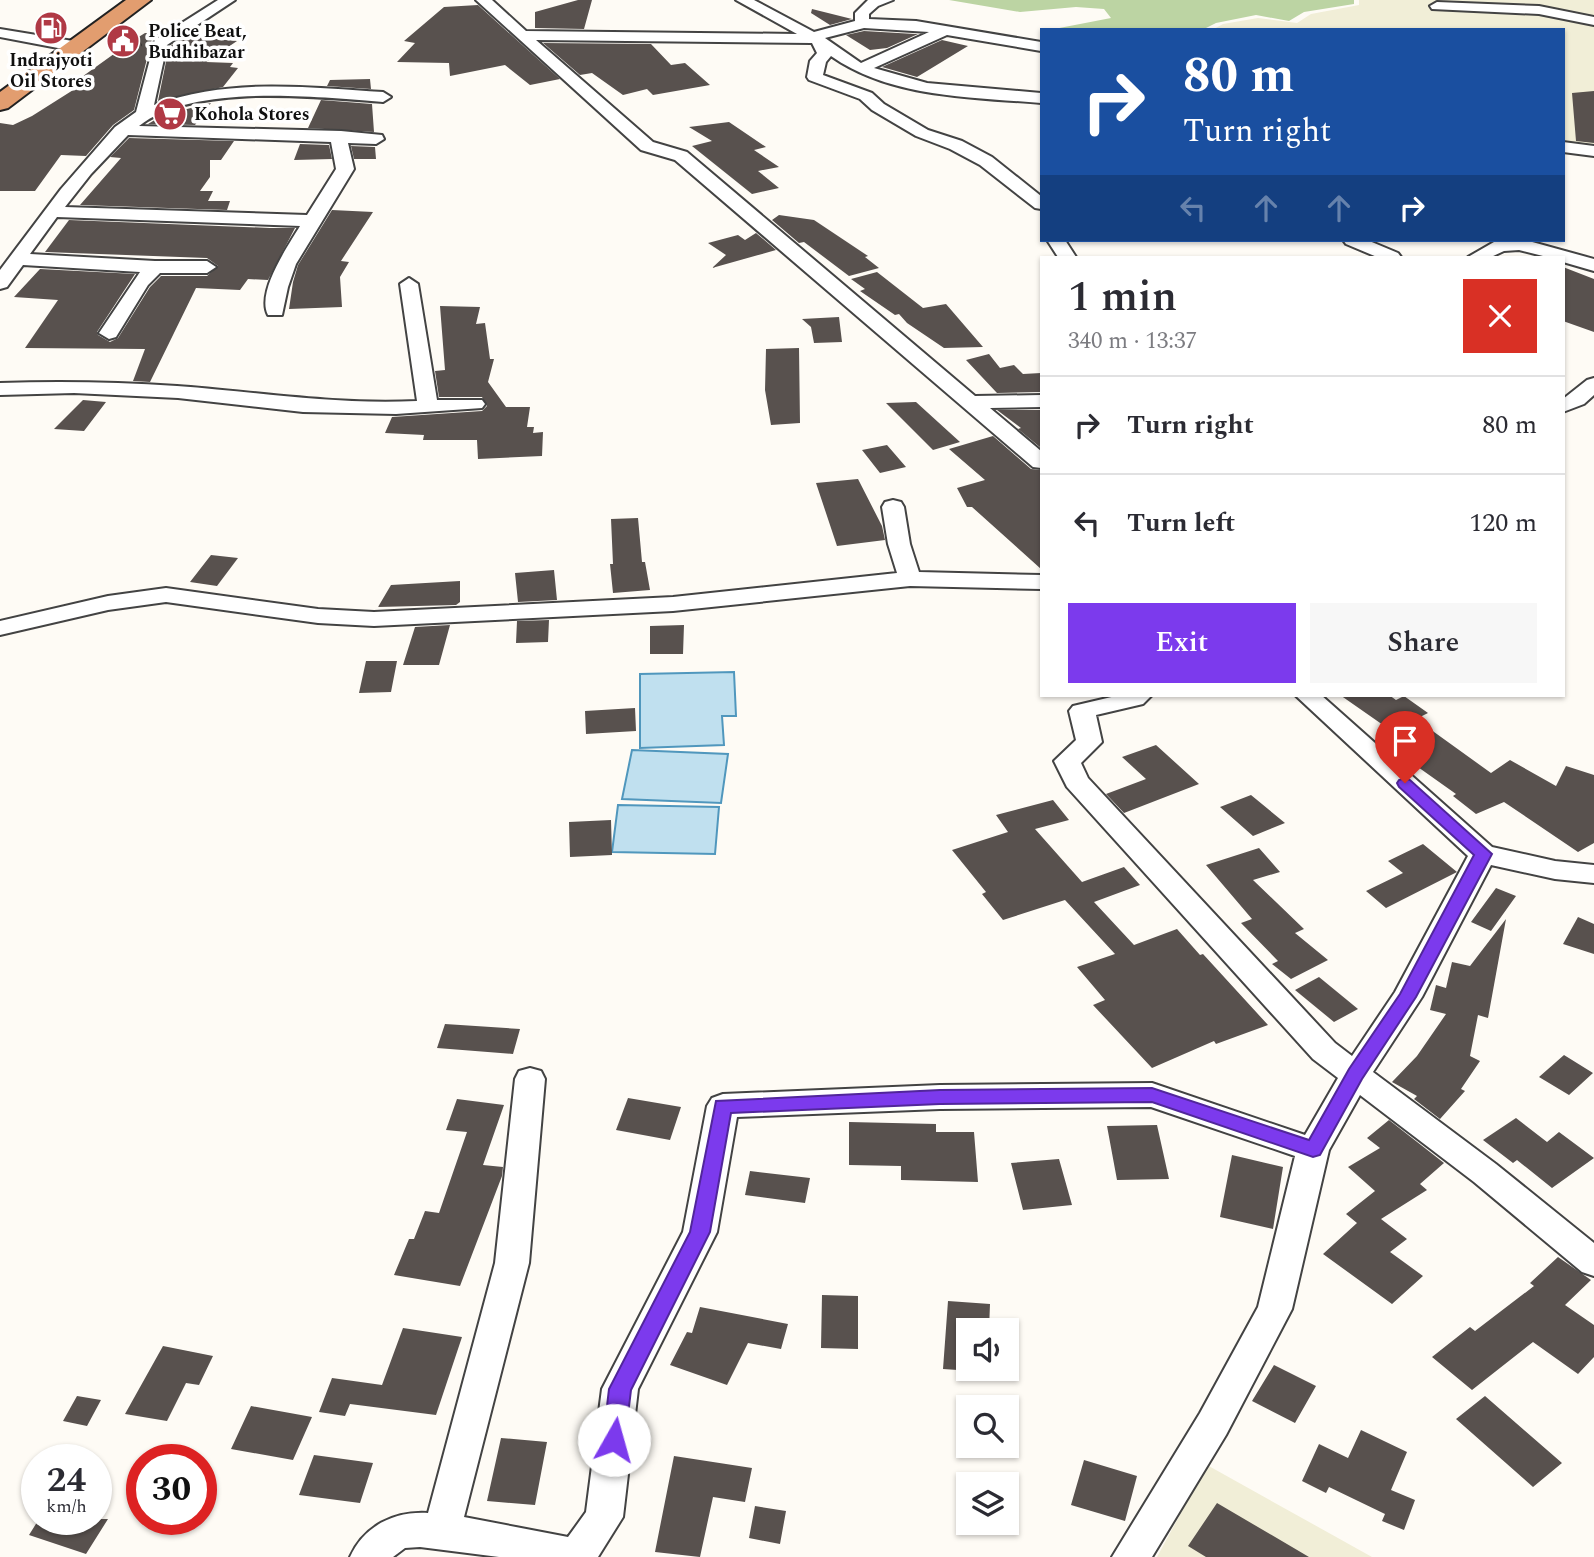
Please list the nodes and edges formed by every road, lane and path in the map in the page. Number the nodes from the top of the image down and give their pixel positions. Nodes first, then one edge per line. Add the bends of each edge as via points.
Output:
1 (140, 0) edge
2 (228, 0) edge
3 (483, 0) edge
4 (743, 0) edge
5 (887, 0) edge
6 (1437, 6) dead end
7 (1594, 21) edge
8 (862, 23) junction
9 (945, 30) junction
10 (0, 33) edge
11 (526, 35) junction
12 (817, 39) junction
13 (160, 43) junction
14 (1040, 46) edge
15 (74, 51) junction
16 (860, 69) junction
17 (383, 97) dead end
18 (1040, 98) edge
19 (0, 103) edge
20 (144, 114) junction
21 (121, 130) junction
22 (341, 136) junction
23 (376, 139) dead end
24 (1565, 147) edge
25 (1594, 151) edge
26 (1040, 203) edge
27 (54, 212) junction
28 (312, 220) junction
29 (1357, 242) edge
30 (1390, 256) edge
31 (1479, 256) edge
32 (1562, 256) edge
33 (1565, 257) edge
34 (18, 259) junction
35 (1594, 265) edge
36 (155, 267) junction
37 (207, 267) dead end
38 (0, 283) edge
39 (409, 284) dead end
40 (275, 311) dead end
41 (109, 333) dead end
42 (1594, 384) edge
43 (0, 389) edge
44 (1040, 401) edge
45 (1574, 401) edge
46 (969, 402) junction
47 (475, 404) dead end
48 (429, 406) junction
49 (1040, 461) edge
50 (893, 507) dead end
51 (910, 579) junction
52 (1040, 582) edge
53 (0, 628) edge
54 (1137, 697) edge
55 (1309, 697) edge
56 (1483, 854) junction
57 (1594, 874) edge
58 (1356, 1074) junction
59 (530, 1079) dead end
60 (1313, 1150) junction
61 (1594, 1262) edge
62 (442, 1531) junction
63 (369, 1557) edge
64 (1131, 1557) edge

1 - 15 highway
2 - 13 street
3 - 11 street
4 - 12 street
5 - 8 street via 873,3 862,13
6 - 7 street via 1539,10
8 - 9 street
8 - 12 street via 821,33
9 - 14 street
9 - 16 street
10 - 15 street
11 - 12 street
11 - 46 street via 647,146 681,156
12 - 16 street
12 - 26 street via 825,53 815,77 866,96 922,133 986,161
13 - 15 path
13 - 20 street
15 - 19 highway
16 - 18 street via 926,88
17 - 20 street via 262,89 177,102
20 - 21 street
21 - 22 street
21 - 27 street
22 - 23 street
22 - 28 street via 345,169
24 - 25 street
27 - 28 street
27 - 34 street
28 - 40 street via 280,276 274,292
29 - 30 street
31 - 32 street via 1500,246 1520,244
33 - 35 street
34 - 36 street
34 - 38 street
36 - 37 street
36 - 41 street
39 - 48 street
42 - 45 street
43 - 48 street via 178,392 303,406
44 - 46 street
46 - 49 street
47 - 48 street
50 - 51 street
51 - 52 street
51 - 53 street via 673,604 374,619 166,595
54 - 58 street via 1082,711 1089,742 1067,761 1076,781 1324,1051
55 - 56 street
56 - 57 street
56 - 58 street via 1407,997
58 - 60 street
58 - 61 street
59 - 62 street via 512,1263
60 - 62 street via 1152,1095 723,1106 700,1232 620,1389 604,1517 577,1556
60 - 64 street via 1275,1309 1213,1424
62 - 63 street via 402,1531 374,1548

